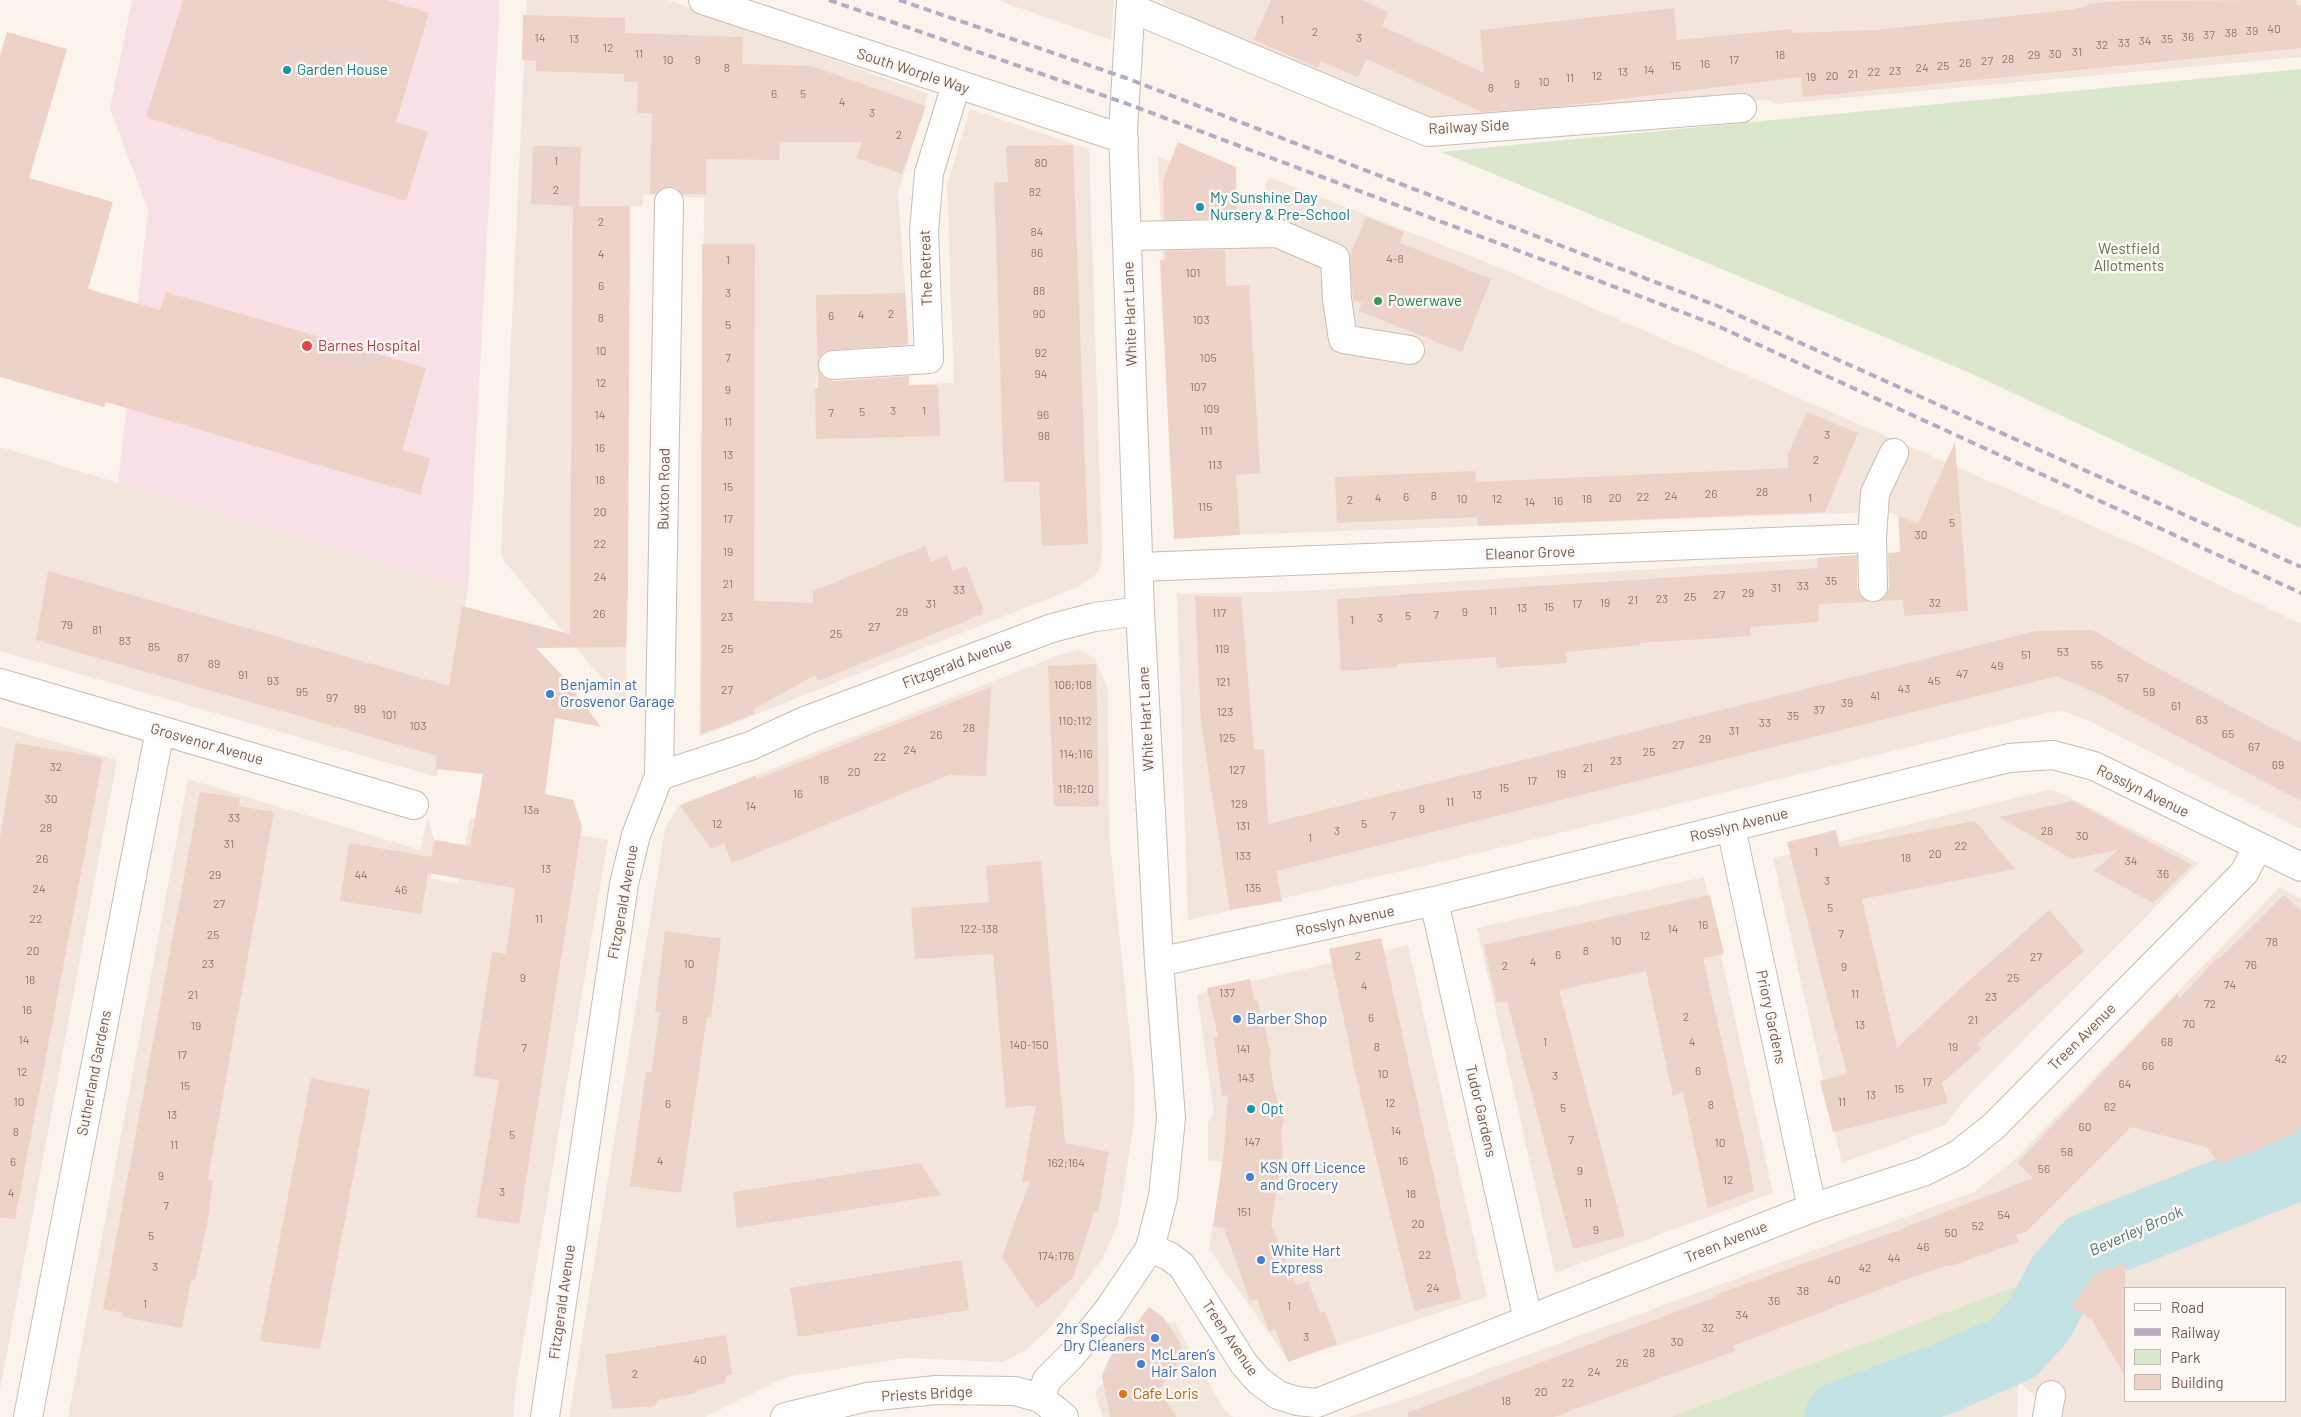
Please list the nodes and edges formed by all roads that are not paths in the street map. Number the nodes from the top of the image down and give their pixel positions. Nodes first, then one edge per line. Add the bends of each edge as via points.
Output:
1 (703, 0) edge
2 (1131, 4) edge
3 (956, 85) junction
4 (1742, 108) dead end
5 (1124, 139) junction
6 (669, 202) dead end
7 (1128, 236) junction
8 (1410, 350) dead end
9 (833, 365) dead end
10 (1894, 453) dead end
11 (1872, 538) junction
12 (1140, 567) junction
13 (1873, 587) dead end
14 (1140, 611) junction
15 (0, 683) edge
16 (160, 730) junction
17 (659, 776) junction
18 (414, 805) dead end
19 (1730, 827) junction
20 (2257, 848) junction
21 (2301, 867) edge
22 (1434, 902) junction
23 (1159, 962) junction
24 (1812, 1208) junction
25 (1150, 1248) junction
26 (1528, 1320) junction
27 (1040, 1398) junction
28 (28, 1417) edge
29 (545, 1417) edge
30 (785, 1417) edge
31 (1064, 1417) edge

1 - 3 street, South Worple Way
2 - 4 street, Railway Side via 1428,132
2 - 5 street, White Hart Lane
3 - 5 street, South Worple Way
3 - 9 street, The Retreat via 929,173 924,231 930,358
5 - 7 street, White Hart Lane
6 - 17 street, Buxton Road
7 - 8 street via 1277,233 1335,258 1336,299 1343,339
7 - 12 street, White Hart Lane
10 - 11 street via 1875,493
11 - 12 street, Eleanor Grove
11 - 13 street
12 - 14 street, White Hart Lane
14 - 17 street, Fitzgerald Avenue via 1095,617 1052,628 807,720 750,746
14 - 23 street, White Hart Lane
15 - 16 street, Grosvenor Avenue
16 - 18 street, Grosvenor Avenue
16 - 28 street, Sutherland Gardens
17 - 29 street, Fitzgerald Avenue via 636,835 624,884
19 - 20 street, Rosslyn Avenue via 2009,758 2053,754 2094,766
19 - 22 street, Rosslyn Avenue
19 - 24 street, Priory Gardens
20 - 21 street, Rosslyn Avenue
20 - 24 street, Treen Avenue via 2244,873 1994,1126 1959,1154 1923,1172
22 - 23 street, Rosslyn Avenue
22 - 26 street, Tudor Gardens
23 - 25 street, White Hart Lane via 1171,1118 1163,1197
24 - 26 street, Treen Avenue
25 - 26 street, Treen Avenue via 1182,1266 1244,1364 1259,1381 1278,1395 1297,1401 1317,1403
25 - 27 street, White Hart Lane via 1109,1309 1047,1380
27 - 30 street, Priests Bridge via 1015,1391 936,1390 867,1397
27 - 31 street, Priests Bridge

